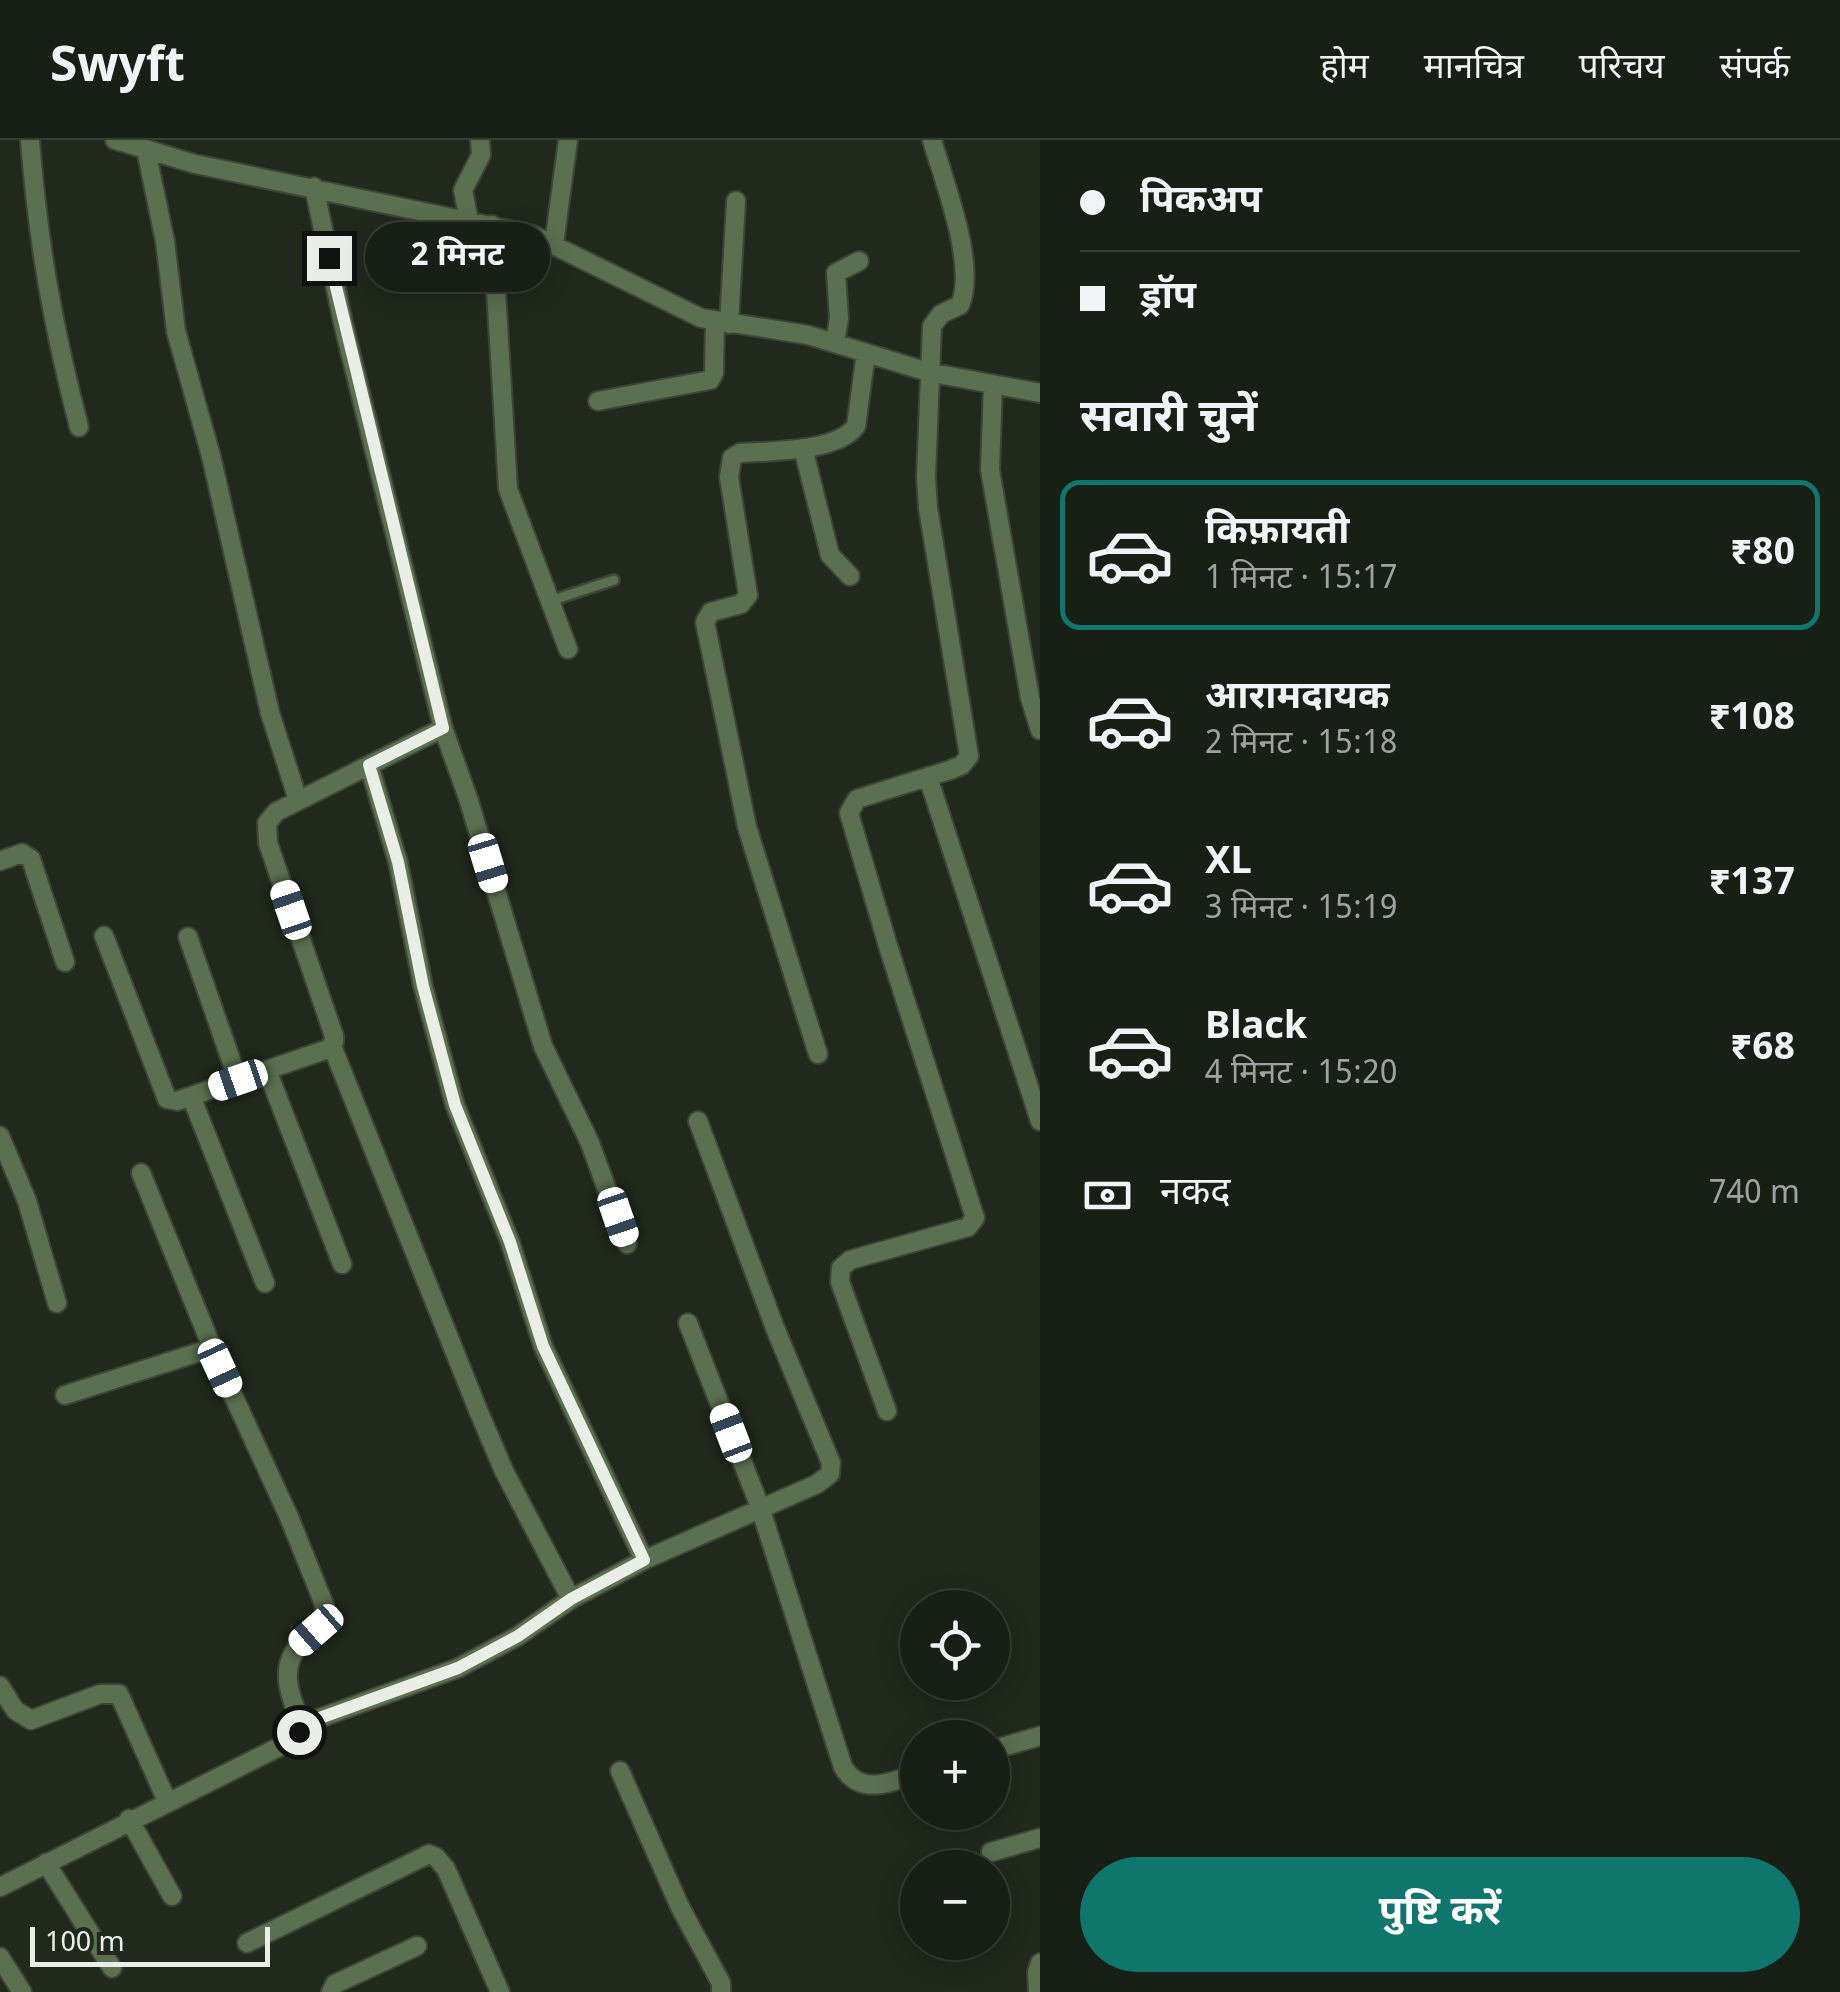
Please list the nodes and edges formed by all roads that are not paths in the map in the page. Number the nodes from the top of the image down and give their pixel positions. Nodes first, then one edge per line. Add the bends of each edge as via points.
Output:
1 (30, 140) edge
2 (115, 140) edge
3 (480, 140) edge
4 (568, 140) edge
5 (932, 140) edge
6 (146, 150) junction
7 (314, 188) junction
8 (736, 202) dead end
9 (468, 221) junction
10 (492, 225) junction
11 (554, 244) junction
12 (860, 260) dead end
13 (722, 323) junction
14 (835, 343) junction
15 (866, 353) junction
16 (928, 372) junction
17 (993, 384) junction
18 (1040, 393) edge
19 (598, 400) dead end
20 (80, 427) dead end
21 (803, 448) junction
22 (850, 576) dead end
23 (614, 580) dead end
24 (550, 600) junction
25 (568, 648) dead end
26 (443, 728) junction
27 (1040, 730) edge
28 (369, 765) junction
29 (928, 777) junction
30 (298, 800) junction
31 (0, 861) edge
32 (104, 936) dead end
33 (188, 937) dead end
34 (65, 962) dead end
35 (332, 1046) junction
36 (818, 1054) dead end
37 (268, 1070) junction
38 (238, 1080) junction
39 (191, 1096) junction
40 (698, 1121) dead end
41 (1040, 1121) edge
42 (0, 1136) edge
43 (142, 1173) dead end
44 (627, 1244) dead end
45 (342, 1264) dead end
46 (265, 1283) dead end
47 (57, 1303) dead end
48 (688, 1323) dead end
49 (212, 1348) junction
50 (66, 1395) dead end
51 (887, 1411) dead end
52 (760, 1507) junction
53 (644, 1560) junction
54 (571, 1599) junction
55 (0, 1686) edge
56 (303, 1729) junction
57 (1040, 1736) edge
58 (1010, 1745) edge
59 (620, 1771) dead end
60 (900, 1778) edge
61 (167, 1801) junction
62 (130, 1820) junction
63 (1040, 1838) edge
64 (998, 1850) edge
65 (46, 1863) junction
66 (0, 1888) edge
67 (172, 1896) dead end
68 (247, 1943) dead end
69 (417, 1946) dead end
70 (0, 1957) edge
71 (1040, 1963) edge
72 (112, 1968) dead end
73 (22, 1992) edge
74 (331, 1992) edge
75 (500, 1992) edge
76 (721, 1992) edge
77 (1038, 1992) edge

1 - 20 street via 42,264
2 - 6 street
3 - 9 street via 463,190
4 - 11 street
5 - 16 street via 965,282 960,305 932,326
6 - 7 street
6 - 30 street via 176,331 212,456 270,713
7 - 9 street
7 - 26 street
8 - 13 street
9 - 10 street
10 - 11 street
10 - 24 street via 508,489
11 - 13 street via 672,306
12 - 14 street via 836,274
13 - 14 street
13 - 19 street via 710,380
14 - 15 street
15 - 16 street
15 - 21 street via 854,430
16 - 17 street
16 - 29 street via 928,508 970,749 962,765
17 - 18 street
17 - 27 street via 990,470
21 - 22 street via 830,556
21 - 36 street via 740,453 729,464 748,595 741,604 710,612 705,622 747,827
23 - 24 lane
24 - 25 street
26 - 28 street
26 - 44 street via 544,1046 590,1142
28 - 30 street
28 - 53 street via 455,1105 543,1346
29 - 41 street
29 - 51 street via 858,799 849,812 975,1211 968,1227 841,1268 840,1282
30 - 35 street via 270,817 266,830
31 - 34 street via 22,853 32,859
32 - 39 street via 164,1096
33 - 38 street
35 - 37 street
35 - 54 street via 498,1456
37 - 38 street
37 - 45 street
38 - 39 street
39 - 46 street
40 - 52 street via 831,1463 824,1480
42 - 47 street
43 - 49 street
48 - 52 street
49 - 50 street
49 - 56 street via 324,1604 325,1618 293,1652 286,1670
52 - 53 street
52 - 60 street via 842,1767 854,1782 870,1786
53 - 54 street
54 - 56 street via 458,1668
55 - 61 street via 15,1710 31,1720 100,1694 119,1694
56 - 61 street
57 - 58 street
59 - 76 street
61 - 62 street
62 - 65 street
62 - 67 street
63 - 64 street
65 - 66 street
65 - 72 street
68 - 75 street via 429,1854 446,1869
69 - 74 street
70 - 73 street
71 - 77 street

